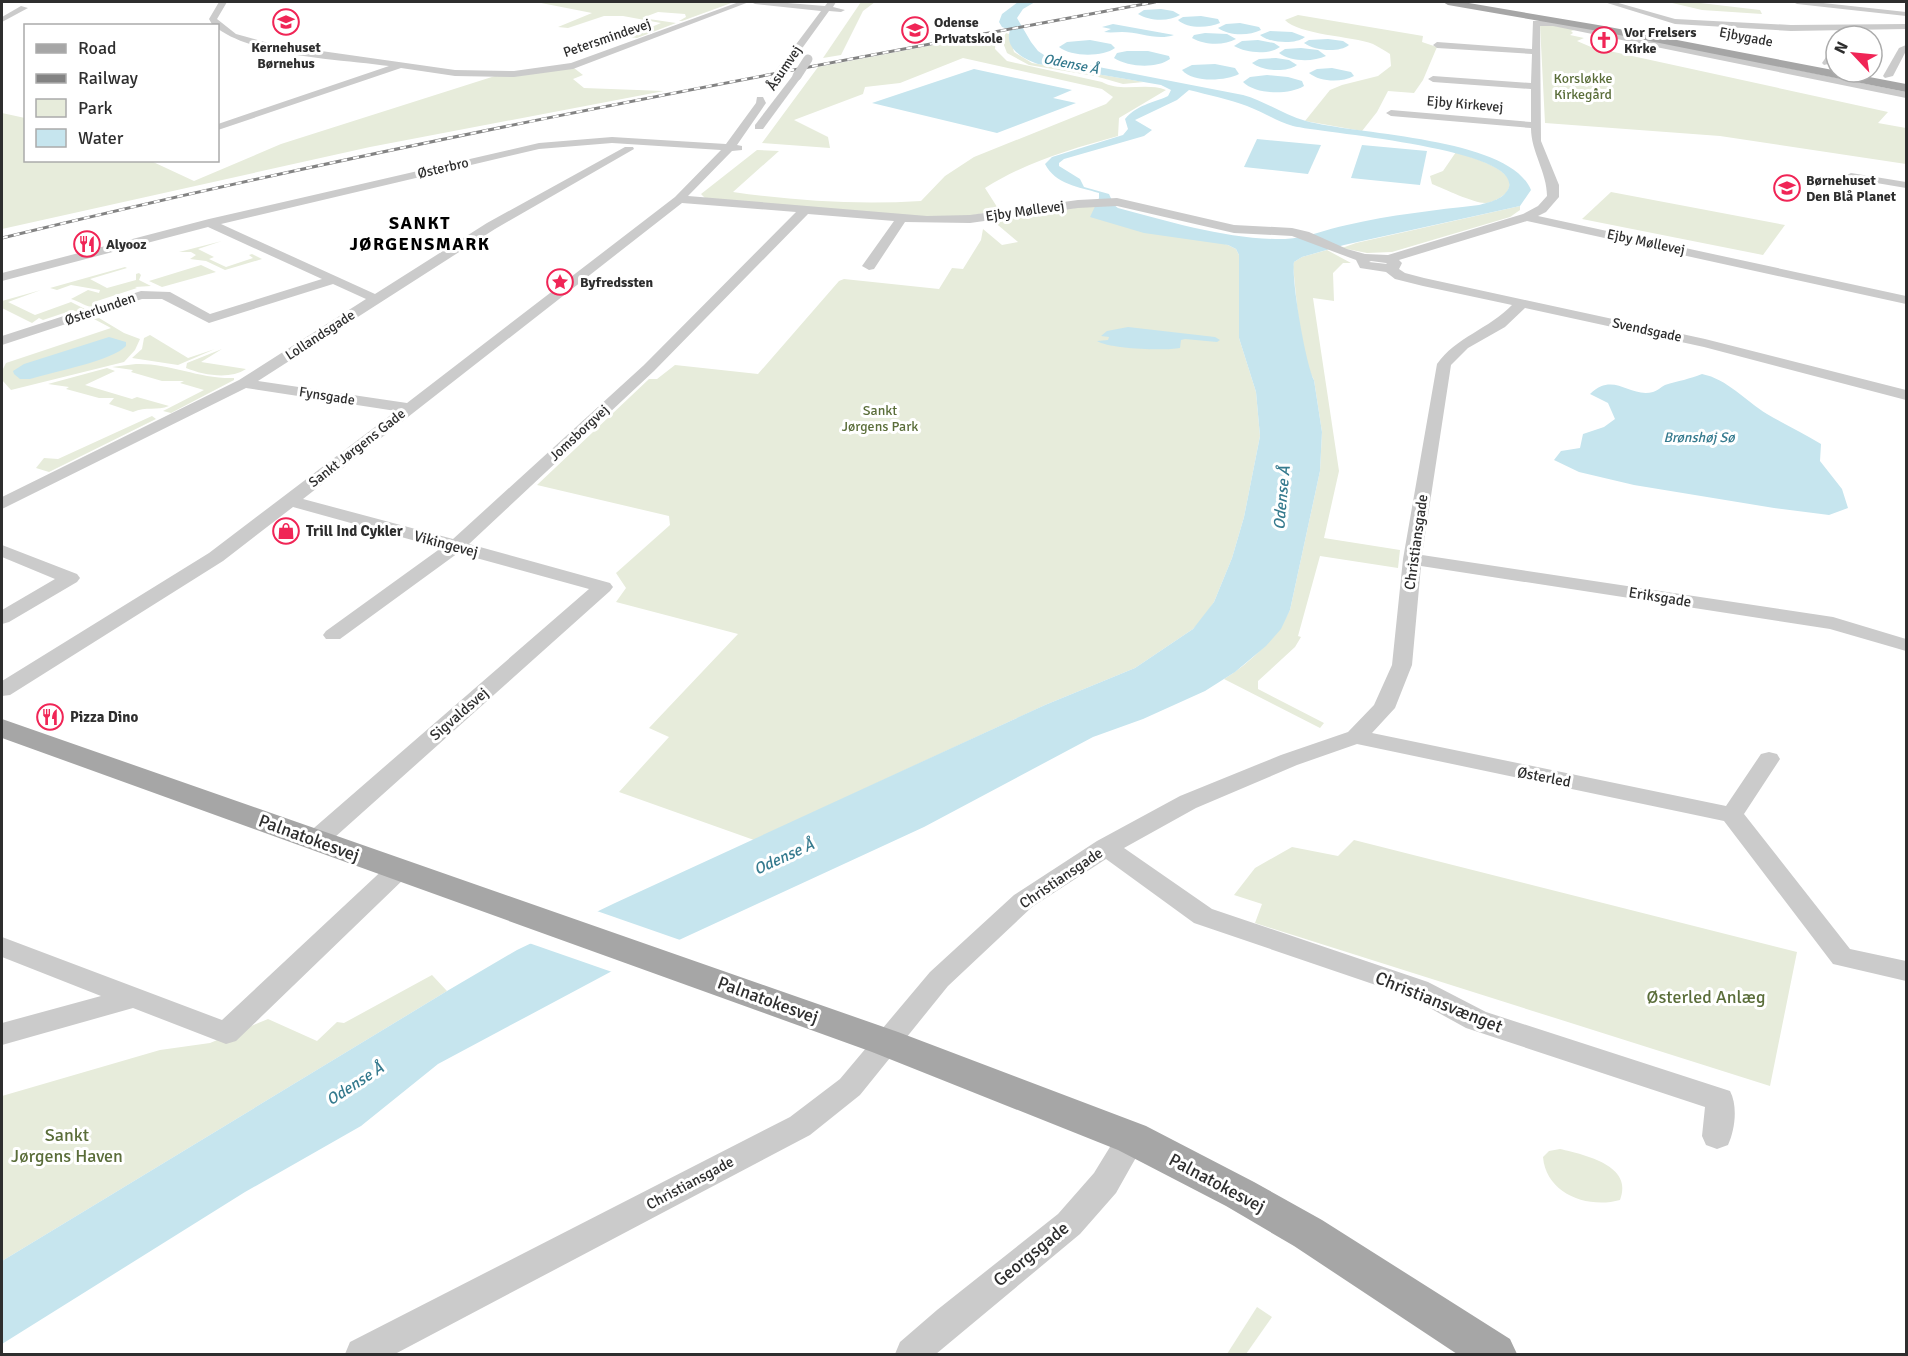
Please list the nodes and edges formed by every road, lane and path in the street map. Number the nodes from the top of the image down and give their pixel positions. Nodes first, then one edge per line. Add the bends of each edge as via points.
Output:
1 (223, 2) edge
2 (745, 2) edge
3 (755, 2) edge
4 (847, 2) edge
5 (1448, 2) edge
6 (1473, 2) edge
7 (1608, 2) edge
8 (1797, 2) edge
9 (1823, 3) edge
10 (829, 5) edge
11 (24, 8) dead end
12 (841, 10) junction
13 (1906, 14) edge
14 (2, 20) edge
15 (218, 24) edge
16 (832, 24) dead end
17 (219, 25) edge
18 (1906, 27) edge
19 (1663, 30) dead end
20 (1631, 32) junction
21 (1437, 45) dead end
22 (1906, 48) edge
23 (814, 50) dead end
24 (1535, 52) junction
25 (1824, 64) edge
26 (1824, 64) edge
27 (401, 66) junction
28 (1884, 75) edge
29 (1888, 76) junction
30 (1884, 78) edge
31 (1433, 79) dead end
32 (1906, 82) edge
33 (1536, 86) junction
34 (1906, 88) edge
35 (1906, 95) edge
36 (760, 99) junction
37 (1391, 112) dead end
38 (1535, 125) junction
39 (219, 127) edge
40 (681, 144) junction
41 (709, 144) junction
42 (736, 147) junction
43 (629, 149) dead end
44 (1851, 176) dead end
45 (1906, 185) edge
46 (679, 199) junction
47 (805, 210) junction
48 (1527, 216) junction
49 (902, 218) junction
50 (209, 223) junction
51 (1389, 263) junction
52 (869, 266) dead end
53 (2, 277) edge
54 (333, 280) junction
55 (376, 299) junction
56 (1906, 300) edge
57 (1522, 303) junction
58 (2, 341) edge
59 (244, 383) junction
60 (1906, 394) edge
61 (409, 408) junction
62 (290, 501) junction
63 (2, 504) edge
64 (455, 547) junction
65 (2, 550) edge
66 (1412, 560) junction
67 (603, 587) joint
68 (2, 618) edge
69 (333, 634) dead end
70 (1906, 645) edge
71 (2, 690) edge
72 (2, 728) edge
73 (1356, 737) junction
74 (1768, 759) dead end
75 (1732, 815) junction
76 (316, 840) junction
77 (1106, 847) junction
78 (398, 870) junction
79 (2, 948) edge
80 (1906, 971) edge
81 (136, 997) junction
82 (2, 1034) edge
83 (885, 1042) junction
84 (1717, 1136) dead end
85 (1132, 1138) junction
86 (362, 1354) edge
87 (912, 1354) edge
88 (1495, 1354) edge

1 - 15 street, Petersmindevej via 213,19
2 - 27 street, Petersmindevej via 573,66 480,74
3 - 10 street
4 - 12 street
5 - 20 main road, Ejbygade
6 - 20 main road, Ejbygade
7 - 18 street via 1675,21 1783,28
8 - 9 street
9 - 13 street
10 - 12 street
10 - 36 street, Åsumvej, bridge
11 - 14 street
12 - 16 street
17 - 27 street, Petersmindevej via 249,42
19 - 26 street, Ejbygade
20 - 24 street, Ejbygade via 1534,24
20 - 25 main road, Ejbygade
20 - 34 main road, Ejbygade
20 - 35 street, Ejbygade via 1687,48
21 - 24 street
22 - 29 street
23 - 42 street, Åsumvej, bridge via 797,76
24 - 33 street
27 - 39 street, Petersmindevej
28 - 29 street
29 - 32 street
30 - 32 main road
31 - 33 street, Ejby Kirkevej
33 - 38 street
36 - 41 street via 729,140
36 - 42 street, Åsumvej
37 - 38 street, Ejby Kirkevej
38 - 48 street via 1553,197 1542,209
40 - 41 street, Østerbro
40 - 42 street, Østerbro
40 - 50 street, Østerbro via 612,140 538,146
41 - 42 street, Østerbro
42 - 46 street, Sankt Jørgens Gade via 717,173 697,183
43 - 55 street, Lollandsgade via 491,226
44 - 45 street
46 - 47 street, Ejby Møllevej
46 - 61 street, Sankt Jørgens Gade
47 - 49 street, Ejby Møllevej
47 - 64 street, Jomsborgvej via 649,368
48 - 51 street, Ejby Møllevej
48 - 56 street, Ejby Møllevej
49 - 51 street, Ejby Møllevej via 970,219 1117,202 1234,229 1305,235 1336,249 1364,258 1376,256
49 - 52 street
50 - 53 street, Østerbro
50 - 54 street
51 - 57 street, Svendsgade via 1410,279
54 - 55 street
54 - 58 street, Østerlunden via 209,319 165,295 141,295
55 - 59 street, Lollandsgade
57 - 60 street, Svendsgade via 1705,343
57 - 66 street, Christiansgade via 1496,327 1454,350 1444,364
59 - 61 street, Fynsgade
59 - 63 street, Lollandsgade
61 - 62 street, Sankt Jørgens Gade
62 - 64 street, Vikingevej
62 - 71 street, Sankt Jørgens Gade via 216,557
64 - 67 street, Vikingevej
64 - 69 street, Jomsborgvej
65 - 68 street via 70,578
66 - 70 street, Eriksgade via 1833,623
66 - 73 street, Christiansgade via 1402,665 1384,708
67 - 76 street, Sigvaldsvej
72 - 76 main road, Palnatokesvej
73 - 75 street, Østerled
73 - 77 street, Christiansgade via 1188,802
74 - 75 street
75 - 80 street via 1842,957
76 - 78 main road, Palnatokesvej
77 - 83 street, Christiansgade via 1023,902 939,979
77 - 84 street, Christiansvænget via 1203,916 1418,989 1476,1020 1720,1100
78 - 81 street via 226,1033
78 - 83 main road, Palnatokesvej
79 - 81 street
81 - 82 street
83 - 85 main road, Palnatokesvej
83 - 86 street, Christiansgade via 850,1087 800,1126
85 - 87 street, Georgsgade via 1104,1183 1070,1224
85 - 88 main road, Palnatokesvej via 1308,1233

